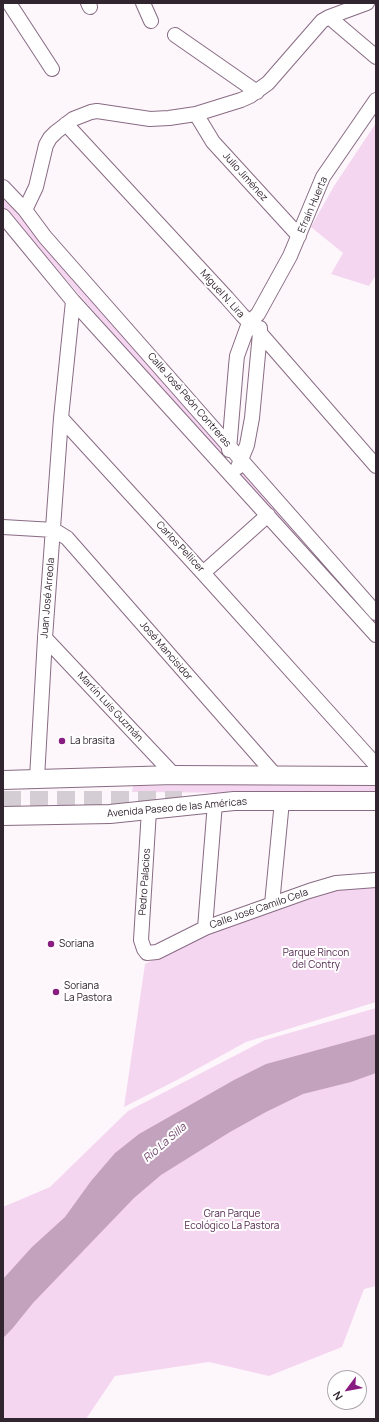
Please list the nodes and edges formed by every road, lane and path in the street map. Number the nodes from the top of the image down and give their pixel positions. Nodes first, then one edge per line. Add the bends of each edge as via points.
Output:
1 (9, 3) edge
2 (143, 3) edge
3 (367, 3) edge
4 (329, 17) junction
5 (151, 21) dead end
6 (176, 35) dead end
7 (376, 57) edge
8 (52, 69) dead end
9 (257, 92) junction
10 (376, 100) edge
11 (196, 114) junction
12 (66, 124) junction
13 (3, 187) edge
14 (25, 210) junction
15 (3, 216) edge
16 (299, 236) junction
17 (73, 300) junction
18 (253, 318) junction
19 (260, 333) junction
20 (61, 418) junction
21 (230, 446) junction
22 (242, 459) junction
23 (376, 466) edge
24 (228, 472) junction
25 (268, 514) junction
26 (3, 527) edge
27 (54, 530) junction
28 (203, 573) junction
29 (376, 613) edge
30 (376, 635) edge
31 (45, 638) junction
32 (376, 764) edge
33 (174, 775) junction
34 (3, 776) edge
35 (276, 776) junction
36 (376, 776) edge
37 (94, 777) junction
38 (30, 778) junction
39 (3, 780) edge
40 (3, 789) edge
41 (282, 801) junction
42 (376, 801) edge
43 (215, 803) junction
44 (149, 810) junction
45 (3, 816) edge
46 (27, 816) junction
47 (3, 820) edge
48 (376, 880) edge
49 (272, 904) junction
50 (205, 928) junction
51 (147, 953) joint

1 - 8 street
2 - 5 street
3 - 4 street
4 - 7 street
4 - 9 street via 322,21 268,83
6 - 9 street
9 - 11 street via 232,104
10 - 16 street, Efraín Huerta via 324,177
11 - 12 street via 150,119 97,111 82,115
11 - 16 street, Julio Jiménez via 213,142
12 - 14 street via 46,145 36,187
12 - 18 street, Miguel N. Lira via 227,298
13 - 14 street, Calle José Peón Contreras
14 - 21 street, Calle José Peón Contreras via 45,237
15 - 17 street, Calle José Peón Contreras
16 - 18 street, Efraín Huerta
17 - 20 street
17 - 24 street, Calle José Peón Contreras
18 - 19 street
18 - 21 street, Efraín Huerta via 237,356
19 - 22 street via 252,418
19 - 23 street
20 - 27 street, Juan José Arreola
20 - 28 street, Carlos Pellicer
21 - 22 street, Calle José Peón Contreras
21 - 24 street, Efraín Huerta
22 - 24 street
22 - 29 street, Calle José Peón Contreras
24 - 25 street, Calle José Peón Contreras
25 - 28 street
25 - 30 street, Calle José Peón Contreras
26 - 27 street
27 - 31 street, Juan José Arreola
27 - 35 street, José Mancisidor via 67,538
28 - 32 street, Carlos Pellicer
31 - 33 street, Martín Luis Guzmán
31 - 38 street, Juan José Arreola
33 - 35 main road
33 - 37 main road
34 - 38 main road
35 - 36 main road
37 - 38 main road
37 - 40 main road via 92,780 64,786
38 - 39 main road
41 - 42 main road, Avenida Paseo de las Américas
41 - 43 main road, Avenida Paseo de las Américas
41 - 49 street
43 - 44 main road, Avenida Paseo de las Américas
43 - 50 street
44 - 46 main road, Avenida Paseo de las Américas via 110,814
44 - 51 street, Pedro Palacios via 141,940
45 - 46 main road, Avenida Paseo de las Américas
46 - 47 main road
48 - 49 street, Calle José Camilo Cela via 336,883
49 - 50 street, Calle José Camilo Cela
50 - 51 street, Calle José Camilo Cela via 157,952

